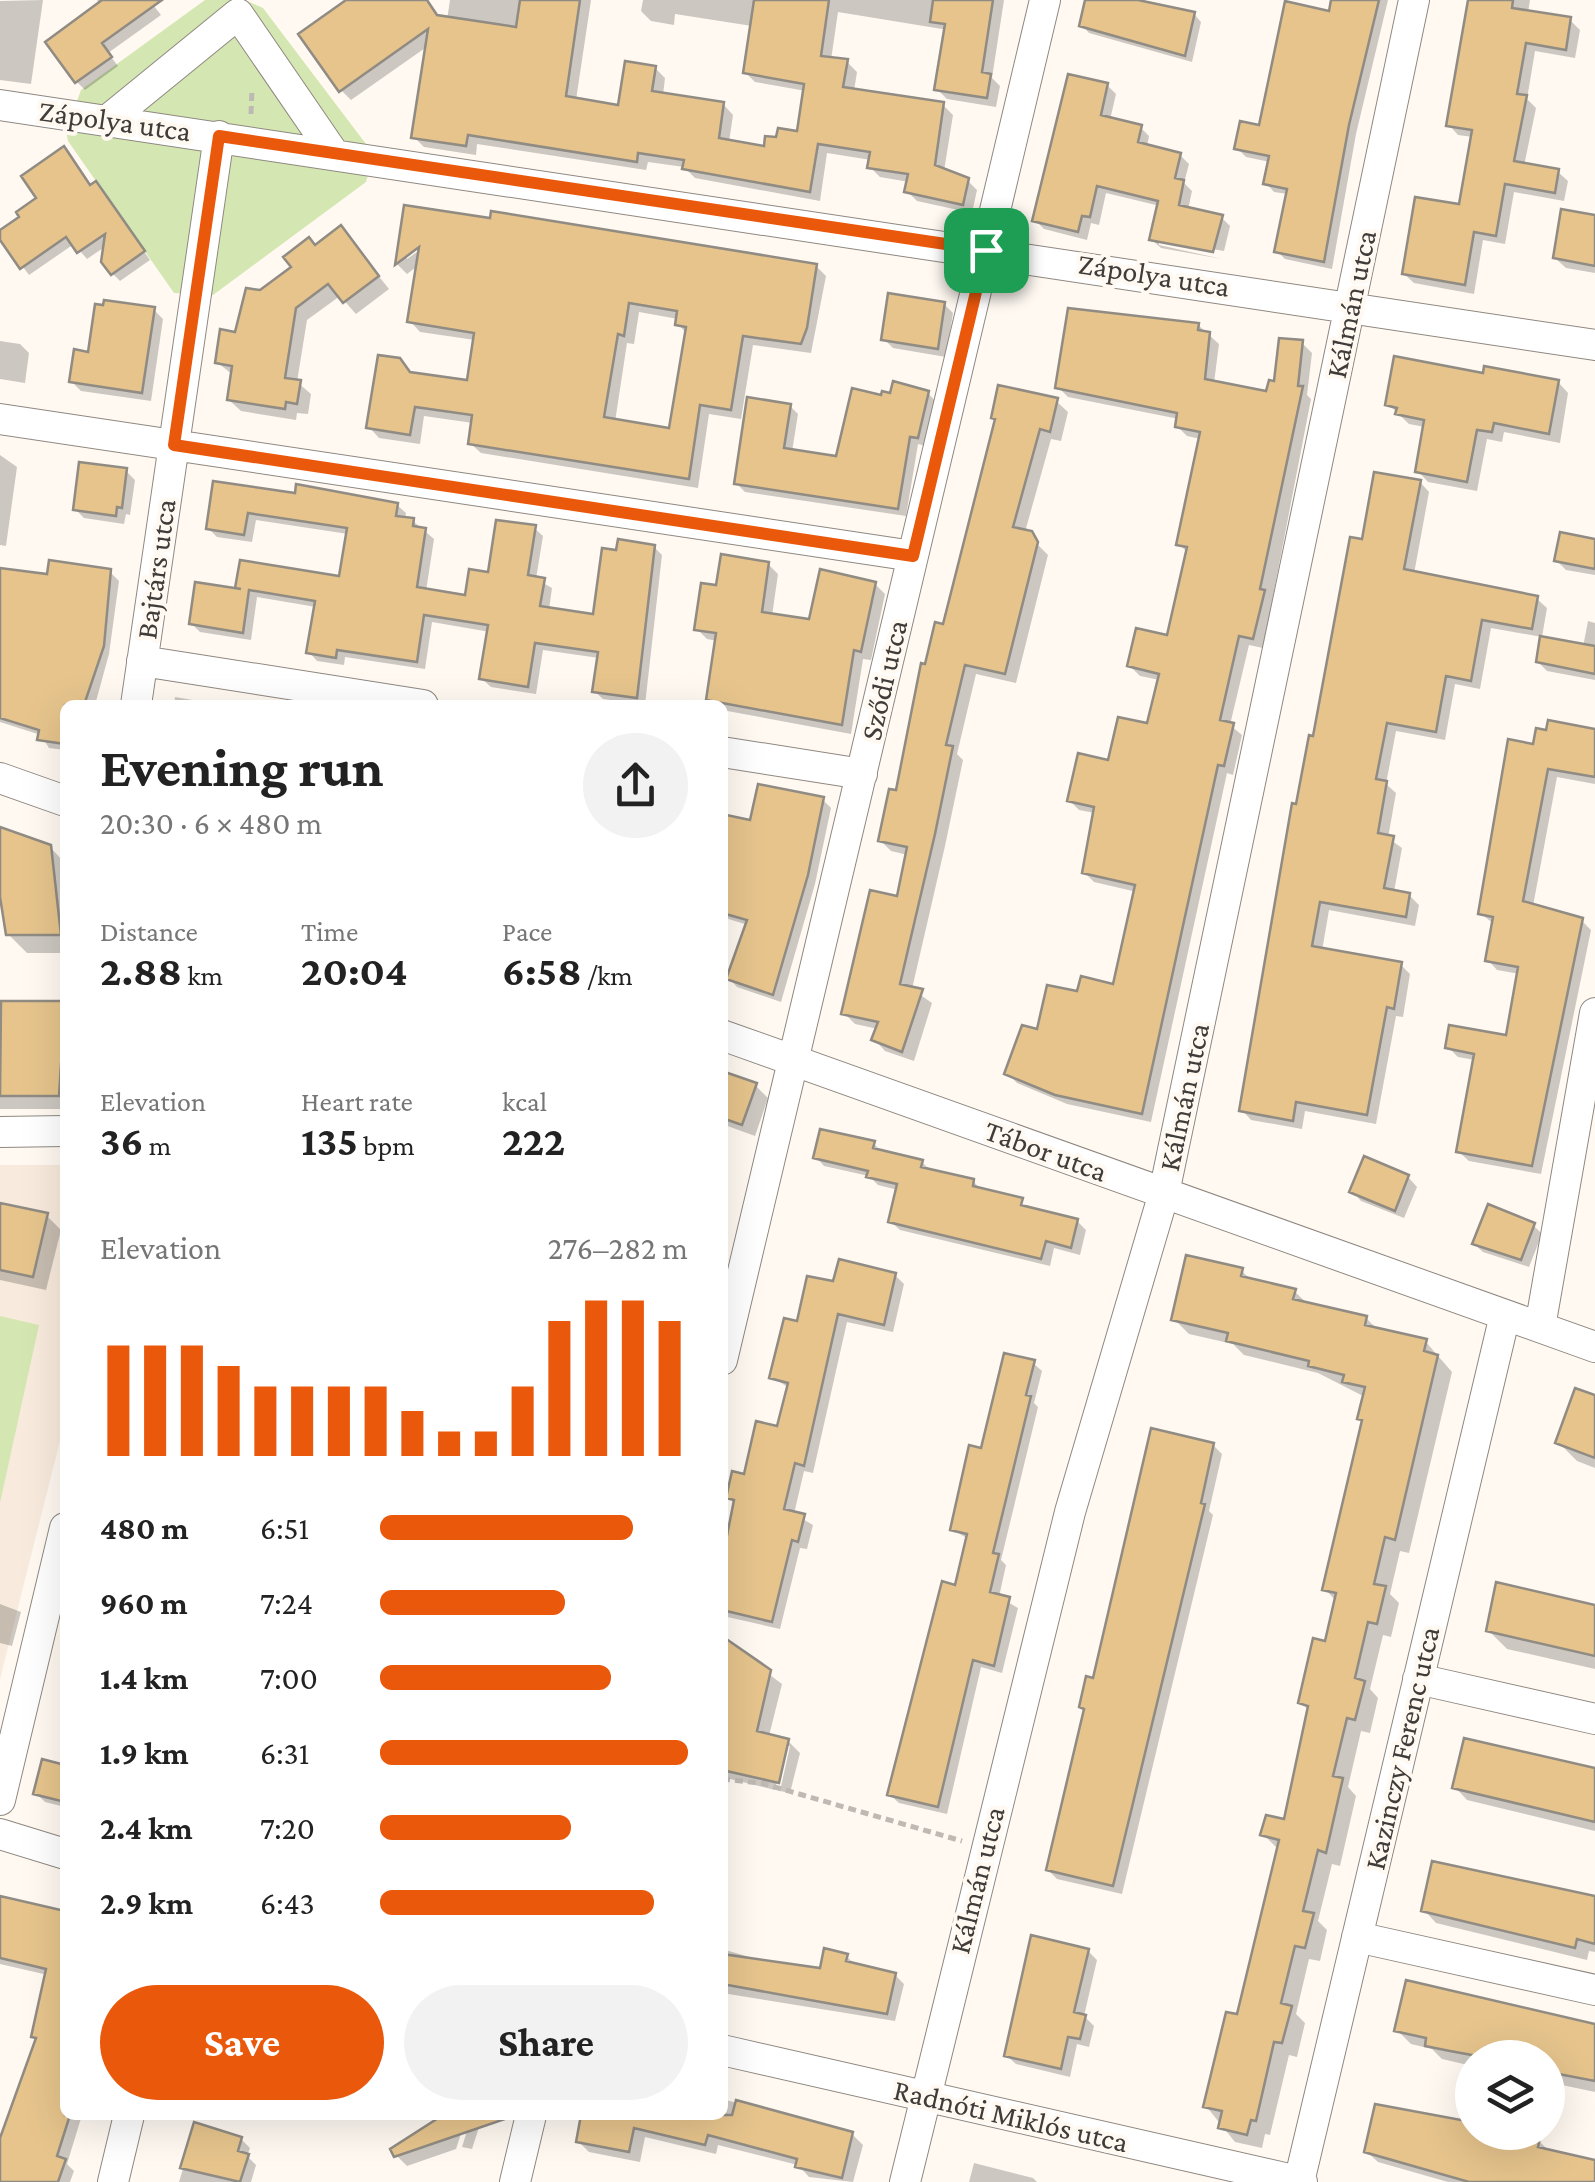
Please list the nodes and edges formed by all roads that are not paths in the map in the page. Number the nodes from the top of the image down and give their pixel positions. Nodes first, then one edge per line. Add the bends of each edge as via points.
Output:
1 (1045, 0) edge
2 (1414, 0) edge
3 (238, 7) edge
4 (0, 105) edge
5 (108, 120) junction
6 (219, 136) junction
7 (334, 154) junction
8 (986, 250) junction
9 (1350, 305) junction
10 (1595, 345) edge
11 (0, 419) edge
12 (174, 445) junction
13 (913, 556) junction
14 (142, 661) junction
15 (137, 700) edge
16 (391, 700) edge
17 (728, 753) edge
18 (862, 774) junction
19 (0, 778) edge
20 (60, 800) edge
21 (1595, 1012) edge
22 (728, 1038) edge
23 (794, 1061) junction
24 (60, 1131) edge
25 (0, 1132) edge
26 (1164, 1193) junction
27 (1505, 1315) junction
28 (1540, 1327) junction
29 (728, 1335) edge
30 (1595, 1347) edge
31 (60, 1549) edge
32 (1418, 1679) junction
33 (1595, 1719) edge
34 (0, 1800) edge
35 (0, 1834) edge
36 (60, 1852) edge
37 (1357, 1937) junction
38 (1595, 1990) edge
39 (728, 2051) edge
40 (926, 2096) junction
41 (128, 2120) edge
42 (531, 2120) edge
43 (113, 2182) edge
44 (516, 2182) edge
45 (906, 2182) edge
46 (1300, 2182) edge

1 - 8 street, Sződi utca
2 - 9 street, Kálmán utca
3 - 5 street
3 - 7 street
4 - 5 street, Zápolya utca
5 - 6 street, Zápolya utca
6 - 7 street, Zápolya utca
6 - 12 street, Bajtárs utca
7 - 8 street, Zápolya utca
8 - 9 street, Zápolya utca
8 - 13 street, Sződi utca
9 - 10 street, Zápolya utca
9 - 26 street, Kálmán utca
11 - 12 street
12 - 13 street
12 - 14 street, Bajtárs utca
13 - 18 street, Sződi utca
14 - 15 street, Bajtárs utca
14 - 16 street
17 - 18 street
18 - 23 street, Sződi utca
19 - 20 street
21 - 28 street
22 - 23 street, Tábor utca
23 - 26 street, Tábor utca
23 - 29 street, Sződi utca
24 - 25 street
26 - 27 street, Tábor utca
26 - 40 street, Kálmán utca via 1070,1512
27 - 28 street, Tábor utca
27 - 32 street, Kazinczy Ferenc utca
28 - 30 street, Tábor utca
31 - 34 street
32 - 33 street
32 - 37 street, Kazinczy Ferenc utca
35 - 36 street
37 - 38 street
37 - 46 street, Kazinczy Ferenc utca
39 - 40 street, Radnóti Miklós utca
40 - 45 street, Kálmán utca
40 - 46 street, Radnóti Miklós utca
41 - 43 street
42 - 44 street

